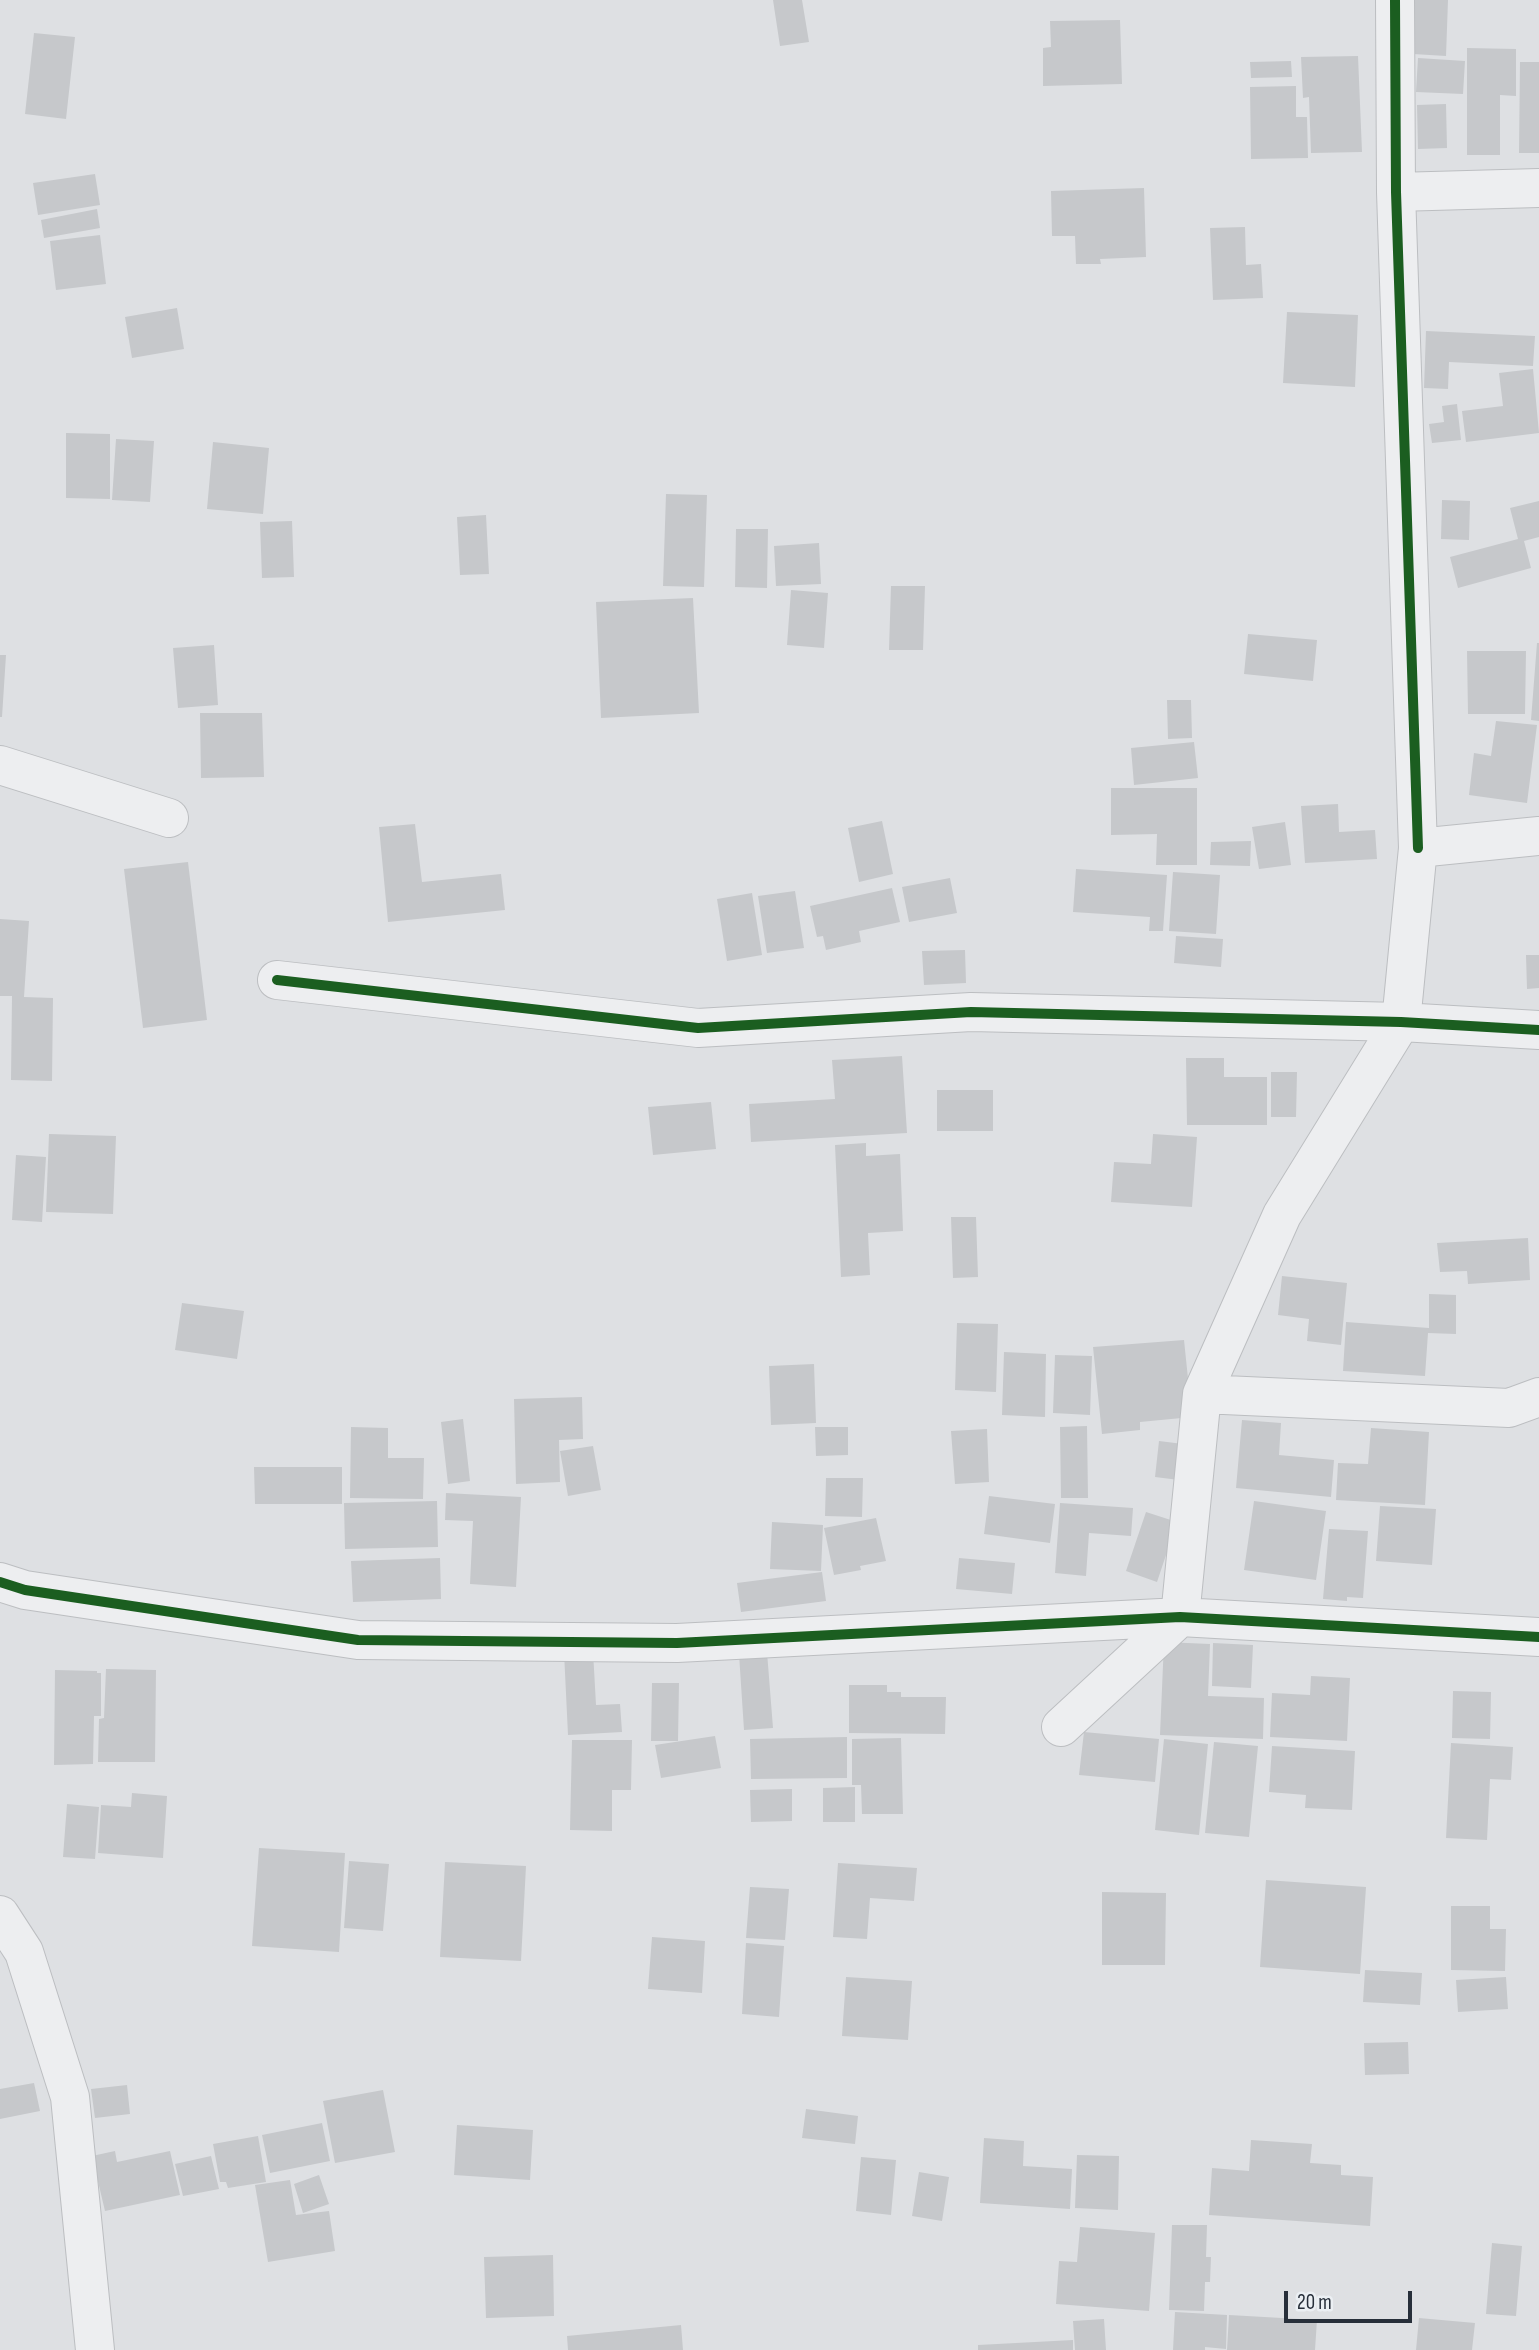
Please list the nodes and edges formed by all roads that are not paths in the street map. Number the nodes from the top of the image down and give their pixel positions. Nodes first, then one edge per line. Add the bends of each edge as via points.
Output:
1 (1395, 0) edge
2 (1539, 188) edge
3 (1396, 192) junction
4 (0, 765) edge
5 (170, 818) dead end
6 (1539, 836) edge
7 (1418, 848) junction
8 (277, 980) dead end
9 (1401, 1022) junction
10 (1539, 1030) edge
11 (1202, 1394) junction
12 (1539, 1397) edge
13 (0, 1582) edge
14 (1180, 1617) junction
15 (1539, 1637) edge
16 (1061, 1727) dead end
17 (0, 1915) edge
18 (12, 1961) edge
19 (95, 2350) edge

1 - 3 street
2 - 3 street
3 - 7 street
4 - 5 street
6 - 7 street
7 - 9 street
8 - 9 street via 698,1028 971,1012
9 - 10 street
9 - 11 street via 1282,1214
11 - 12 street via 1509,1408
11 - 14 street
13 - 14 street via 25,1590 358,1640 677,1643
14 - 15 street
14 - 16 street
17 - 18 street
18 - 19 street via 69,2097

